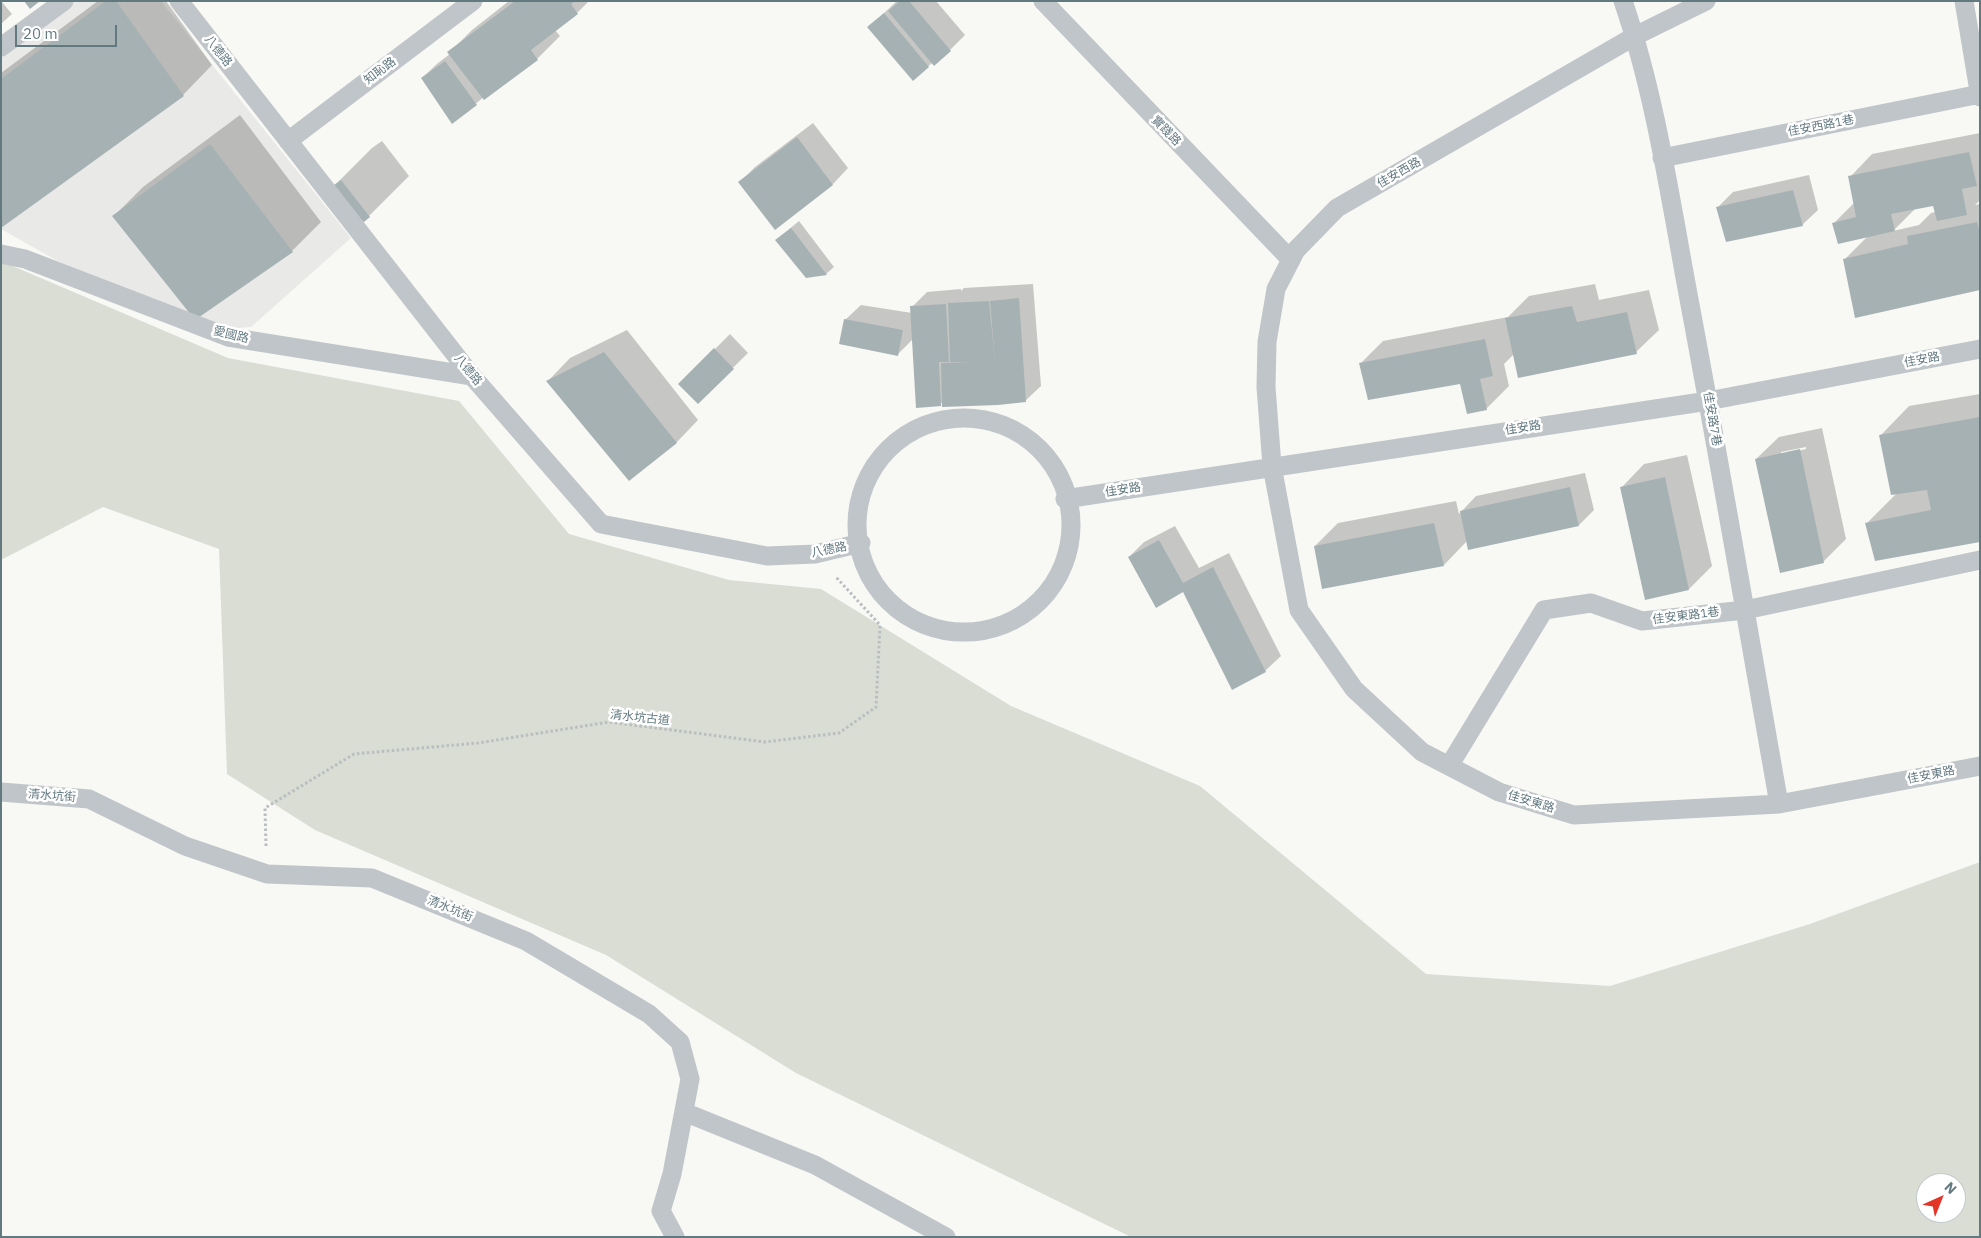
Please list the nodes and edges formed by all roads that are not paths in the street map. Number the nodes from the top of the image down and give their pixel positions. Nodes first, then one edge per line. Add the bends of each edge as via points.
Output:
1 (64, 1) edge
2 (179, 1) edge
3 (473, 1) edge
4 (1042, 1) edge
5 (1623, 1) edge
6 (1706, 1) edge
7 (1964, 1) edge
8 (1635, 36) junction
9 (1, 47) edge
10 (1980, 95) edge
11 (288, 141) junction
12 (1662, 158) junction
13 (1, 254) edge
14 (1291, 260) junction
15 (1980, 349) edge
16 (472, 376) junction
17 (1708, 401) junction
18 (1272, 466) junction
19 (1065, 499) junction
20 (861, 543) junction
21 (1980, 560) edge
22 (1745, 610) junction
23 (1449, 766) junction
24 (1980, 766) edge
25 (1, 792) edge
26 (1780, 804) junction
27 (684, 1112) junction
28 (675, 1237) edge
29 (946, 1237) edge

1 - 9 lane
2 - 11 lane, 八德路
3 - 11 lane, 知恥路
4 - 14 lane, 實踐路
5 - 8 lane, 佳安路7巷
6 - 8 lane, 佳安西路
7 - 10 lane
8 - 12 lane, 佳安路7巷
8 - 14 lane, 佳安西路 via 1337,208 1296,250
10 - 12 lane, 佳安西路1巷
11 - 16 lane, 八德路
12 - 17 lane, 佳安路7巷
13 - 16 lane, 愛國路 via 25,259 228,337
14 - 18 lane, 佳安西路 via 1276,289 1267,342 1266,387
15 - 17 lane, 佳安路
16 - 20 lane, 八德路 via 601,524 767,556 815,554
17 - 18 lane, 佳安路
17 - 22 lane, 佳安路7巷
18 - 19 lane, 佳安路
18 - 23 lane, 佳安東路 via 1299,610 1354,689 1422,752
19 - 20 lane via 1061,479 1046,455 1025,436 1000,424 972,418 944,419 917,427 894,442 874,463 862,488 856,516
19 - 20 lane via 1071,534 1065,561 1053,586 1034,608 1010,622 983,631 955,632 927,626 902,613 882,594 866,571
21 - 22 lane, 佳安東路1巷
22 - 23 lane, 佳安東路1巷 via 1642,621 1591,603 1544,610
22 - 26 lane, 佳安路7巷
23 - 26 lane, 佳安東路 via 1499,792 1574,815
24 - 26 lane, 佳安東路
25 - 27 lane, 清水坑街 via 89,799 185,846 266,874 372,878 526,940 650,1014 680,1042 690,1080
27 - 28 lane, 清水坑街 via 661,1211
27 - 29 lane via 815,1165

